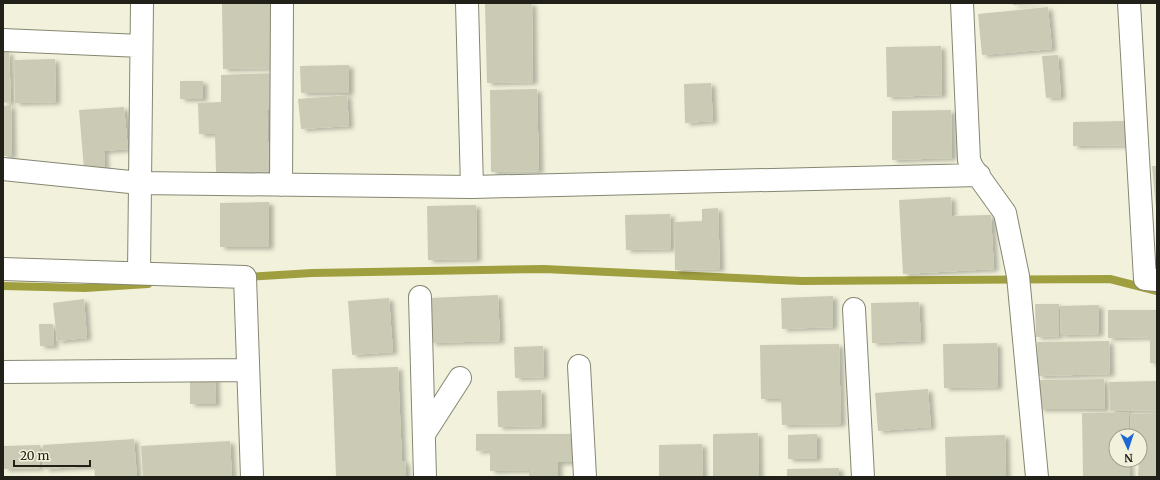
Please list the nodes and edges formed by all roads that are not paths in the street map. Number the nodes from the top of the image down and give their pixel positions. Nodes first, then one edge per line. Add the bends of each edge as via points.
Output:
1 (142, 3) edge
2 (282, 3) edge
3 (467, 3) edge
4 (962, 3) edge
5 (1129, 3) edge
6 (3, 40) edge
7 (141, 46) junction
8 (3, 169) edge
9 (979, 175) junction
10 (140, 183) junction
11 (282, 185) junction
12 (472, 187) junction
13 (3, 269) edge
14 (139, 273) junction
15 (1157, 280) edge
16 (420, 297) dead end
17 (854, 309) dead end
18 (579, 366) dead end
19 (248, 370) junction
20 (3, 372) edge
21 (460, 378) dead end
22 (424, 434) junction
23 (252, 477) edge
24 (425, 477) edge
25 (585, 477) edge
26 (863, 477) edge
27 (1038, 477) edge

1 - 7 street
2 - 11 street
3 - 12 street
4 - 9 street via 969,160
5 - 15 street via 1145,279
6 - 7 street
7 - 10 street
8 - 10 street
9 - 12 street
9 - 27 street via 1005,213 1019,284
10 - 11 street
10 - 14 street
11 - 12 street
13 - 14 street
14 - 19 street via 245,284
16 - 22 street
17 - 26 street
18 - 25 street
19 - 20 street
19 - 23 street
21 - 22 street
22 - 24 street

